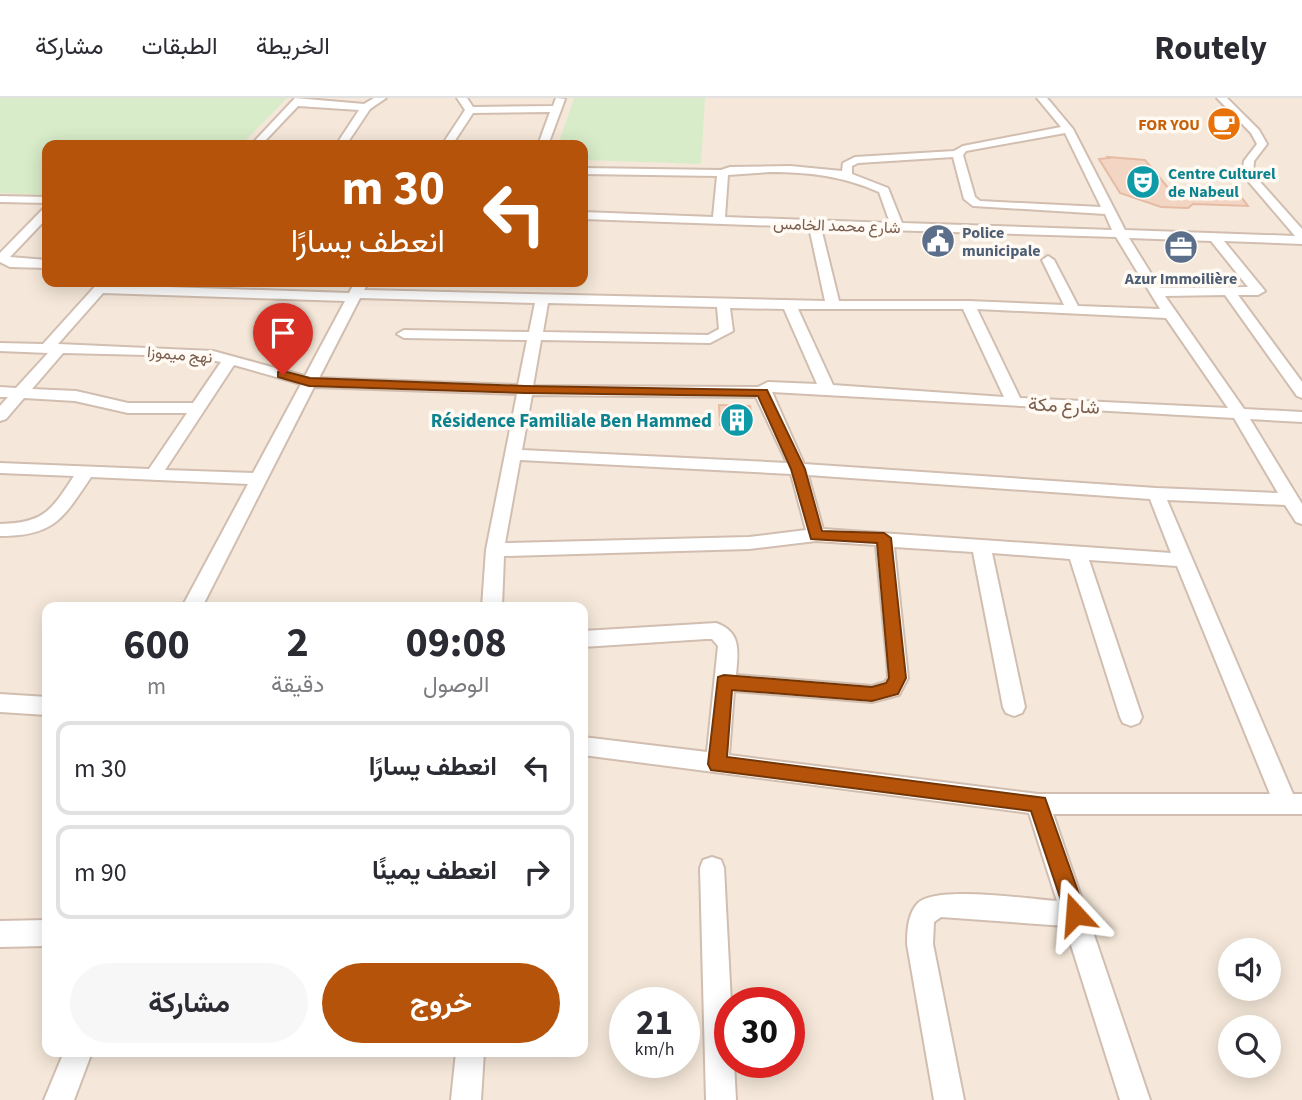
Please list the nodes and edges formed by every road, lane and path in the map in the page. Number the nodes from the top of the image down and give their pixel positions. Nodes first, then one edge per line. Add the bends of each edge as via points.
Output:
1 (381, 98) edge
2 (462, 98) edge
3 (560, 98) edge
4 (1042, 98) edge
5 (1222, 98) edge
6 (298, 101) edge
7 (366, 107) junction
8 (556, 109) junction
9 (470, 110) junction
10 (1068, 129) junction
11 (261, 140) edge
12 (344, 140) edge
13 (450, 140) edge
14 (545, 140) edge
15 (957, 153) junction
16 (588, 171) edge
17 (723, 173) junction
18 (881, 173) junction
19 (847, 174) junction
20 (0, 199) edge
21 (42, 200) edge
22 (1108, 212) junction
23 (42, 216) edge
24 (588, 216) edge
25 (719, 221) junction
26 (814, 224) junction
27 (898, 227) junction
28 (1121, 235) junction
29 (1215, 238) junction
30 (1302, 238) edge
31 (1048, 260) dead end
32 (42, 264) edge
33 (101, 287) edge
34 (188, 287) edge
35 (453, 287) edge
36 (357, 291) edge
37 (1156, 292) junction
38 (1230, 293) junction
39 (449, 296) junction
40 (542, 299) junction
41 (723, 303) junction
42 (789, 304) junction
43 (833, 305) junction
44 (968, 305) junction
45 (1072, 308) junction
46 (1170, 314) junction
47 (404, 334) dead end
48 (535, 335) junction
49 (0, 347) edge
50 (52, 349) junction
51 (230, 360) junction
52 (309, 382) junction
53 (827, 389) junction
54 (525, 390) junction
55 (0, 392) edge
56 (22, 392) junction
57 (762, 392) junction
58 (1302, 393) edge
59 (1014, 402) junction
60 (198, 408) junction
61 (1239, 414) junction
62 (0, 416) edge
63 (1302, 418) edge
64 (513, 455) junction
65 (0, 468) edge
66 (798, 469) junction
67 (86, 472) junction
68 (153, 475) junction
69 (259, 479) junction
70 (1156, 494) junction
71 (1289, 499) junction
72 (1302, 518) edge
73 (0, 530) edge
74 (816, 535) junction
75 (884, 538) junction
76 (981, 545) junction
77 (495, 550) junction
78 (1077, 551) junction
79 (1184, 560) junction
80 (195, 602) edge
81 (492, 602) edge
82 (588, 639) edge
83 (724, 682) junction
84 (0, 703) edge
85 (42, 706) edge
86 (1014, 707) dead end
87 (1131, 718) dead end
88 (588, 747) edge
89 (717, 764) junction
90 (1038, 804) junction
91 (1294, 804) edge
92 (712, 869) dead end
93 (1075, 914) junction
94 (42, 933) edge
95 (0, 934) edge
96 (76, 1057) edge
97 (470, 1057) edge
98 (60, 1100) edge
99 (466, 1100) edge
100 (721, 1100) edge
101 (949, 1100) edge
102 (1135, 1100) edge

1 - 7 street
2 - 9 street
3 - 8 street
4 - 10 street
5 - 30 street via 1262,144 1249,161 1247,174
6 - 7 street
6 - 11 street
7 - 12 street
8 - 9 street
8 - 14 street
9 - 13 street
10 - 15 street
10 - 22 street
15 - 18 street
15 - 22 street via 970,199 977,204
16 - 17 street
17 - 19 street via 814,168
17 - 25 street
18 - 19 street
18 - 19 street via 855,160 847,165
18 - 27 street
20 - 21 street
22 - 28 street
23 - 32 street via 2,258 10,263
24 - 25 street, شارع محمد الخامس
25 - 26 street, شارع محمد الخامس
26 - 27 street, شارع محمد الخامس
26 - 43 street
27 - 28 street, شارع محمد الخامس
28 - 29 street, شارع محمد الخامس
28 - 37 street
29 - 30 street, شارع محمد الخامس
29 - 38 street via 1258,291
31 - 45 street
33 - 50 street
34 - 36 street
35 - 39 street
36 - 39 street
36 - 52 street
37 - 38 street
37 - 46 street
38 - 58 street
39 - 40 street
40 - 41 street
40 - 48 street
41 - 42 street
41 - 48 street via 726,331 710,339
42 - 43 street
42 - 53 street
43 - 44 street
44 - 45 street
44 - 59 street
45 - 46 street
46 - 61 street
47 - 48 street
48 - 54 street
49 - 50 street, نهج ميموزا
50 - 51 street, نهج ميموزا via 189,352
50 - 56 street
51 - 52 street, نهج ميموزا
51 - 60 street
52 - 54 street, نهج ميموزا
52 - 69 street
53 - 57 street, شارع مكة via 768,387
53 - 59 street, شارع مكة
54 - 57 street, نهج ميموزا
54 - 64 street
55 - 56 street
56 - 60 street via 76,396 128,408
56 - 62 street
57 - 66 street
59 - 61 street, شارع مكة
60 - 68 street
61 - 63 street, شارع مكة
61 - 71 street
64 - 66 street
64 - 77 street
65 - 67 street
66 - 70 street
66 - 74 street
67 - 68 street
67 - 73 street via 52,521 24,531
68 - 69 street
69 - 80 street
70 - 71 street
70 - 79 street
71 - 72 street
74 - 75 street
74 - 77 street via 749,542
75 - 76 street
75 - 83 street via 898,678 892,689 872,694
76 - 78 street
76 - 86 street
77 - 81 street
78 - 79 street
78 - 87 street
79 - 91 street
82 - 83 street via 716,631 728,641
83 - 89 street
84 - 85 street
88 - 89 street
89 - 90 street
90 - 91 street
90 - 93 street
92 - 100 street
93 - 101 street via 941,905 925,913 920,944
93 - 102 street
94 - 95 street
96 - 98 street
97 - 99 street

